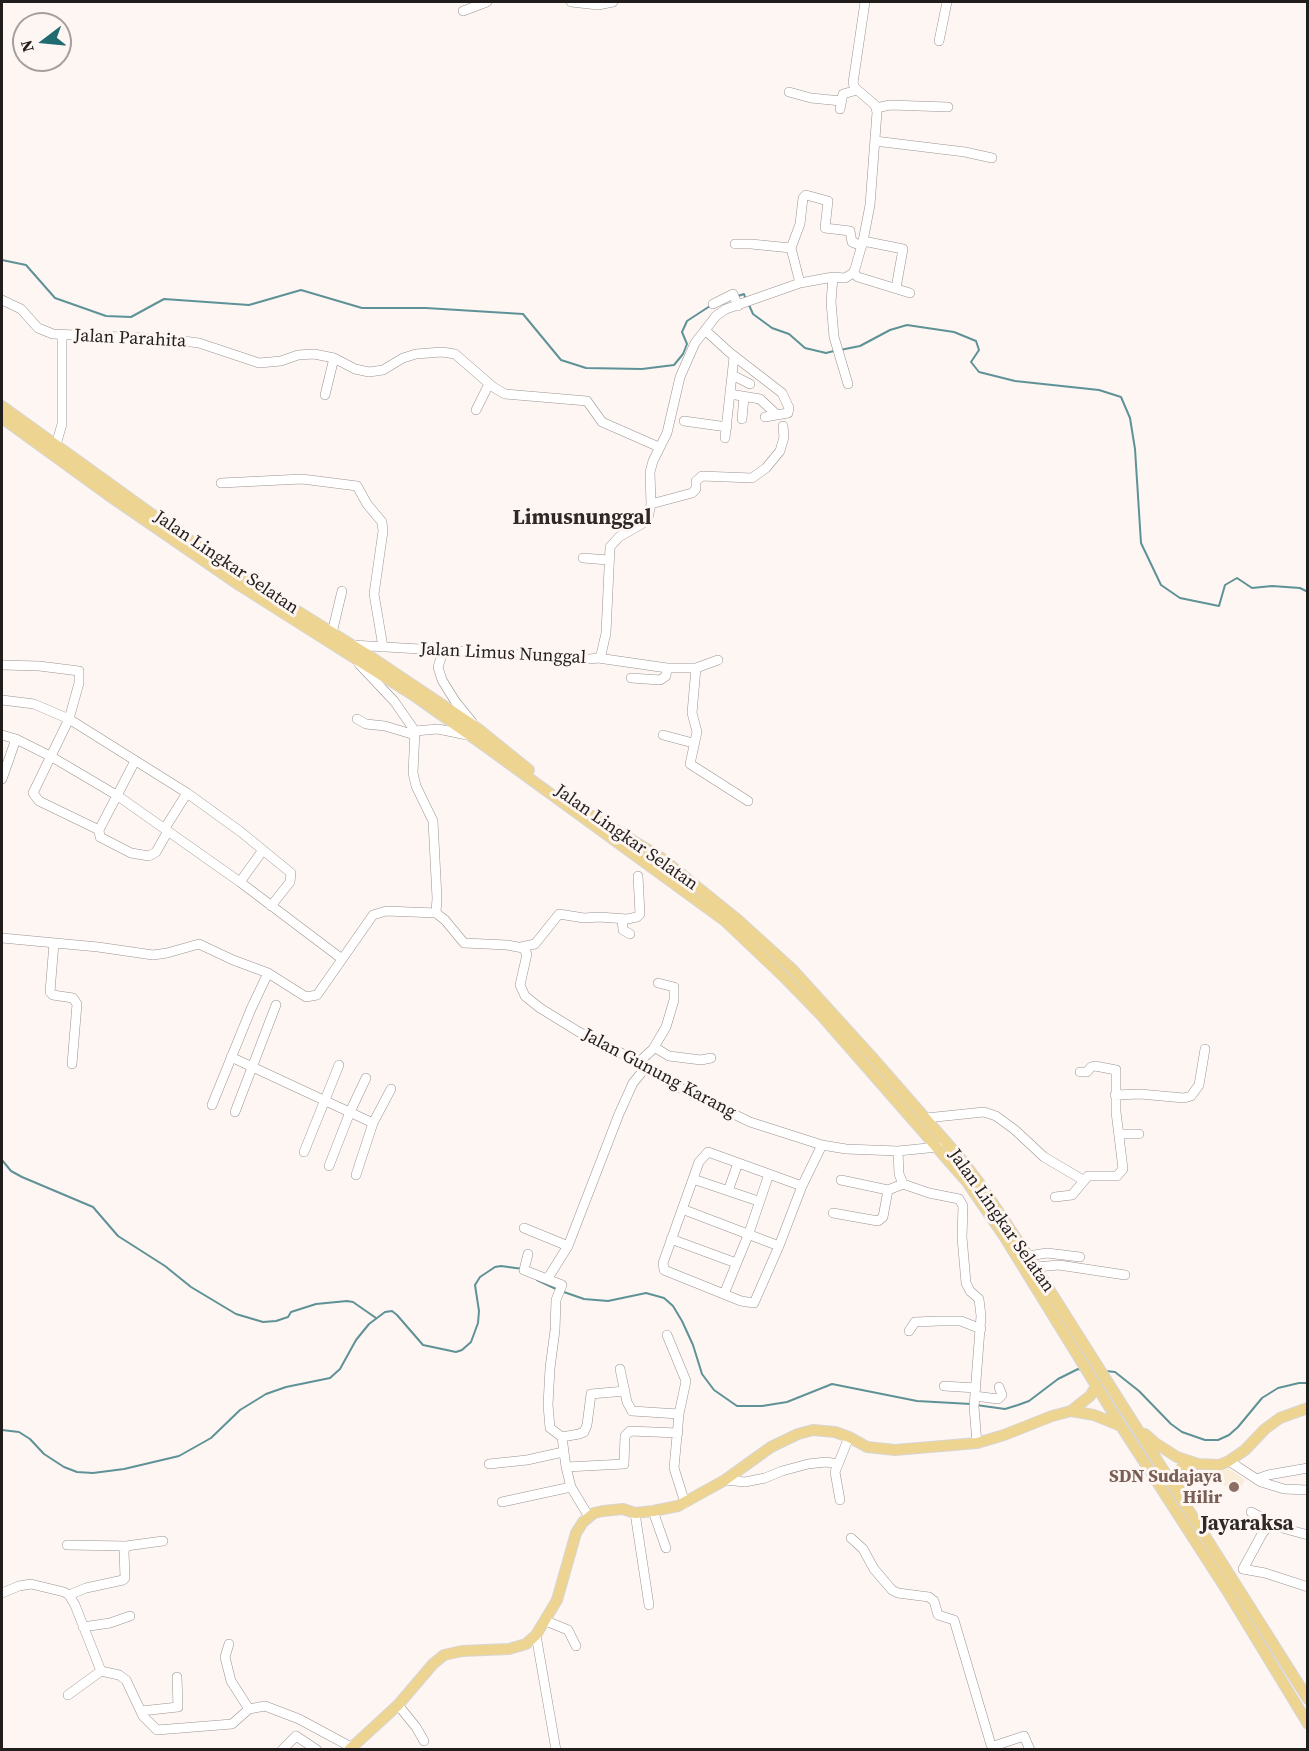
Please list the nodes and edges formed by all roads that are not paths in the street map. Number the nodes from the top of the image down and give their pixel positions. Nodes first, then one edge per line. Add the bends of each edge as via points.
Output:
1 (487, 2) edge
2 (571, 2) edge
3 (613, 2) edge
4 (866, 2) edge
5 (947, 2) edge
6 (464, 11) dead end
7 (939, 41) dead end
8 (857, 90) junction
9 (789, 92) dead end
10 (948, 106) dead end
11 (876, 108) junction
12 (875, 141) junction
13 (992, 158) dead end
14 (863, 243) junction
15 (735, 244) dead end
16 (791, 248) junction
17 (853, 273) junction
18 (833, 277) junction
19 (800, 284) junction
20 (896, 288) junction
21 (910, 293) dead end
22 (2, 300) edge
23 (737, 302) junction
24 (713, 304) dead end
25 (705, 330) junction
26 (62, 336) junction
27 (734, 357) junction
28 (334, 358) junction
29 (732, 375) junction
30 (489, 384) junction
31 (750, 384) dead end
32 (848, 384) dead end
33 (730, 394) junction
34 (325, 395) dead end
35 (744, 397) junction
36 (2, 405) edge
37 (476, 410) dead end
38 (777, 415) junction
39 (765, 417) dead end
40 (2, 418) edge
41 (741, 419) dead end
42 (684, 421) dead end
43 (783, 426) dead end
44 (727, 427) junction
45 (725, 438) dead end
46 (56, 445) junction
47 (659, 447) junction
48 (221, 483) dead end
49 (651, 504) junction
50 (147, 516) junction
51 (583, 558) dead end
52 (608, 560) junction
53 (342, 591) dead end
54 (332, 633) junction
55 (383, 647) junction
56 (350, 649) junction
57 (444, 649) junction
58 (598, 658) junction
59 (718, 660) dead end
60 (2, 664) edge
61 (667, 668) junction
62 (696, 668) junction
63 (632, 678) dead end
64 (2, 700) edge
65 (69, 719) junction
66 (357, 719) dead end
67 (473, 731) junction
68 (415, 733) junction
69 (2, 735) edge
70 (663, 735) dead end
71 (16, 739) junction
72 (693, 743) junction
73 (52, 757) junction
74 (135, 761) junction
75 (2, 779) edge
76 (187, 793) junction
77 (118, 796) junction
78 (748, 801) dead end
79 (167, 829) junction
80 (99, 830) junction
81 (263, 850) junction
82 (638, 876) dead end
83 (240, 882) junction
84 (271, 906) junction
85 (436, 913) junction
86 (622, 919) junction
87 (630, 934) dead end
88 (2, 938) edge
89 (54, 943) junction
90 (521, 947) junction
91 (342, 959) junction
92 (268, 973) junction
93 (789, 974) junction
94 (658, 983) dead end
95 (276, 1005) dead end
96 (654, 1047) junction
97 (1205, 1049) dead end
98 (231, 1057) junction
99 (711, 1058) dead end
100 (72, 1064) dead end
101 (642, 1064) junction
102 (339, 1065) dead end
103 (253, 1067) junction
104 (1080, 1072) dead end
105 (366, 1078) dead end
106 (391, 1089) dead end
107 (1115, 1095) junction
108 (325, 1101) junction
109 (212, 1105) dead end
110 (235, 1112) dead end
111 (350, 1112) junction
112 (926, 1118) junction
113 (373, 1123) junction
114 (1119, 1134) junction
115 (1139, 1134) dead end
116 (822, 1145) junction
117 (938, 1147) junction
118 (898, 1150) junction
119 (304, 1152) dead end
120 (738, 1162) junction
121 (328, 1166) dead end
122 (769, 1174) junction
123 (356, 1175) dead end
124 (693, 1179) junction
125 (841, 1180) dead end
126 (1083, 1180) junction
127 (903, 1184) junction
128 (802, 1186) junction
129 (888, 1190) junction
130 (728, 1191) junction
131 (1055, 1197) dead end
132 (758, 1201) junction
133 (982, 1204) junction
134 (963, 1206) junction
135 (682, 1209) junction
136 (833, 1213) dead end
137 (524, 1228) dead end
138 (748, 1233) junction
139 (671, 1239) junction
140 (568, 1246) junction
141 (779, 1246) junction
142 (528, 1254) dead end
143 (1029, 1256) junction
144 (1080, 1257) dead end
145 (736, 1263) junction
146 (1036, 1267) junction
147 (1125, 1275) dead end
148 (548, 1278) junction
149 (724, 1294) junction
150 (981, 1329) junction
151 (909, 1331) dead end
152 (667, 1335) dead end
153 (620, 1368) dead end
154 (1094, 1381) junction
155 (944, 1386) dead end
156 (999, 1387) dead end
157 (624, 1391) junction
158 (975, 1399) junction
159 (1308, 1408) edge
160 (1071, 1411) junction
161 (679, 1414) junction
162 (1134, 1423) junction
163 (1121, 1426) junction
164 (678, 1433) junction
165 (562, 1437) junction
166 (849, 1437) junction
167 (977, 1443) junction
168 (563, 1452) junction
169 (1228, 1461) junction
170 (1191, 1462) junction
171 (489, 1464) dead end
172 (838, 1464) junction
173 (566, 1467) junction
174 (1308, 1468) edge
175 (727, 1479) junction
176 (1257, 1479) junction
177 (572, 1487) junction
178 (1308, 1490) edge
179 (1180, 1496) junction
180 (840, 1500) dead end
181 (502, 1502) dead end
182 (685, 1503) junction
183 (653, 1512) junction
184 (1251, 1512) dead end
185 (635, 1513) junction
186 (589, 1517) junction
187 (1271, 1523) junction
188 (1308, 1536) edge
189 (851, 1538) dead end
190 (163, 1541) dead end
191 (67, 1545) dead end
192 (126, 1546) junction
193 (666, 1548) dead end
194 (1308, 1587) edge
195 (2, 1593) edge
196 (69, 1596) junction
197 (649, 1605) dead end
198 (130, 1616) dead end
199 (546, 1622) junction
200 (83, 1628) junction
201 (536, 1635) junction
202 (229, 1644) dead end
203 (576, 1646) dead end
204 (101, 1671) junction
205 (177, 1677) dead end
206 (68, 1695) dead end
207 (1305, 1704) edge
208 (398, 1705) junction
209 (249, 1708) junction
210 (141, 1712) junction
211 (1308, 1724) edge
212 (424, 1741) dead end
213 (350, 1748) edge
214 (282, 1749) edge
215 (317, 1749) edge
216 (556, 1749) edge
217 (1030, 1749) edge

1 - 6 street
2 - 3 street
4 - 8 street via 853,77
5 - 7 street
8 - 9 street via 844,93 840,105
8 - 11 street
10 - 11 street
11 - 12 street
12 - 13 street
12 - 14 street
14 - 16 street via 852,242 850,231 825,228 828,201 806,195
14 - 17 street
14 - 20 street via 903,249
15 - 16 street
16 - 19 street
17 - 18 street via 845,278
17 - 20 street
18 - 19 street
18 - 32 street via 834,337
19 - 23 street
20 - 21 street
22 - 26 street, Jalan Parahita via 21,309 38,328
23 - 24 street via 731,295
23 - 25 street via 716,316
25 - 27 street
25 - 47 street via 683,366 670,424
26 - 28 street, Jalan Parahita via 199,343 260,363 298,355
26 - 46 street via 62,424
27 - 29 street
27 - 38 street via 782,393 789,411
28 - 30 street, Jalan Parahita via 369,372 383,370 416,354 454,354
28 - 34 street
29 - 31 street
29 - 33 street
30 - 37 street
30 - 47 street, Jalan Parahita via 505,394 587,401 602,422
33 - 35 street
33 - 44 street
35 - 38 street via 760,399
35 - 41 street
36 - 46 main road, Jalan Lingkar Selatan
38 - 39 street
40 - 50 main road, Jalan Lingkar Selatan
42 - 44 street
43 - 49 street via 780,451 752,478 702,476 692,493
44 - 45 street
46 - 50 main road, Jalan Lingkar Selatan
47 - 49 street via 650,472
48 - 55 street via 302,479 357,486 382,522 374,594
49 - 52 street, Jalan Limus Nunggal via 645,522 612,543
50 - 54 main road, Jalan Lingkar Selatan
50 - 56 main road, Jalan Lingkar Selatan via 271,606
51 - 52 street
52 - 58 street, Jalan Limus Nunggal via 606,633
53 - 54 street
54 - 56 main road, Jalan Lingkar Selatan
55 - 56 street, Jalan Limus Nunggal
55 - 57 street, Jalan Limus Nunggal
56 - 67 main road, Jalan Lingkar Selatan
56 - 68 street
57 - 58 street, Jalan Limus Nunggal
57 - 67 street via 438,667 442,680
58 - 61 street
59 - 62 street
60 - 65 street via 79,671
61 - 62 street
61 - 63 street via 666,676 660,680
62 - 72 street via 692,713 697,732
64 - 65 street via 34,704
65 - 73 street
65 - 74 street
66 - 68 street
67 - 68 street via 438,729
67 - 93 main road, Jalan Lingkar Selatan via 602,822 660,857 738,920
68 - 85 street via 412,773 433,821
69 - 71 street
70 - 72 street
71 - 73 street
71 - 75 street
72 - 78 street via 690,764
73 - 77 street
73 - 80 street via 34,795
74 - 76 street
74 - 77 street
76 - 79 street
76 - 81 street
77 - 79 street
77 - 80 street
79 - 80 street via 156,852 149,856 131,853 102,839
79 - 83 street
81 - 83 street
81 - 84 street via 291,875
82 - 86 street via 640,914
83 - 84 street
84 - 91 street
85 - 90 street via 464,942
85 - 91 street via 376,913
86 - 87 street via 623,930
86 - 90 street via 560,914 535,944
88 - 89 street
89 - 92 street via 153,955 199,944
89 - 100 street via 50,992 73,998 76,1004
90 - 101 street, Jalan Gunung Karang via 526,954 520,985 525,996 579,1032
91 - 92 street via 322,991 313,997 306,997
92 - 98 street
93 - 112 main road, Jalan Lingkar Selatan
93 - 117 main road, Jalan Lingkar Selatan
94 - 96 street via 674,987 674,996 666,1027
95 - 103 street
96 - 99 street via 669,1056
96 - 101 street
97 - 107 street via 1199,1085 1191,1096
98 - 103 street
98 - 109 street
101 - 116 street, Jalan Gunung Karang via 705,1102 750,1122
101 - 140 street
102 - 108 street
103 - 108 street
103 - 110 street
104 - 107 street via 1095,1066 1115,1069
105 - 111 street
106 - 113 street
107 - 114 street
108 - 111 street
108 - 119 street
111 - 113 street
111 - 121 street
112 - 126 street via 984,1112 996,1116 1044,1157
112 - 143 main road, Jalan Lingkar Selatan via 980,1184
113 - 123 street
114 - 115 street
114 - 126 street via 1121,1173 1091,1175
116 - 118 street, Jalan Gunung Karang
116 - 128 street
117 - 118 street, Jalan Gunung Karang
117 - 133 main road, Jalan Lingkar Selatan
118 - 127 street
120 - 122 street
120 - 124 street via 708,1152 699,1162
120 - 130 street
122 - 128 street
122 - 132 street
124 - 130 street
124 - 135 street
125 - 129 street
126 - 131 street via 1072,1195
127 - 129 street
127 - 134 street via 956,1198
128 - 141 street
129 - 136 street via 880,1220
130 - 132 street
132 - 138 street
133 - 134 street
133 - 154 main road, Jalan Lingkar Selatan
134 - 150 street via 964,1271 968,1287 980,1304
135 - 138 street
135 - 139 street
137 - 140 street
138 - 141 street
138 - 145 street
139 - 145 street
139 - 149 street via 663,1263 666,1272
140 - 148 street
141 - 149 street via 756,1301 751,1304
142 - 148 street via 524,1270
143 - 144 street via 1047,1253
143 - 146 main road, Jalan Lingkar Selatan
145 - 149 street
146 - 147 street via 1059,1265
146 - 162 main road, Jalan Lingkar Selatan
148 - 165 street via 561,1284 556,1300 548,1405 549,1426
150 - 151 street via 961,1321 939,1321 915,1322
150 - 158 street
152 - 161 street via 686,1381
153 - 157 street
154 - 160 main road via 1090,1396
154 - 163 main road, Jalan Lingkar Selatan
155 - 158 street
156 - 158 street via 1002,1395 998,1399
157 - 161 street via 628,1406 635,1413
157 - 165 street via 591,1394 586,1429
158 - 167 street
159 - 169 main road via 1280,1418
160 - 163 main road
160 - 167 main road
161 - 164 street
162 - 170 main road via 1161,1447
162 - 179 main road, Jalan Lingkar Selatan
163 - 207 main road, Jalan Lingkar Selatan
164 - 173 street via 630,1431 626,1436 624,1464
164 - 182 street via 674,1468
165 - 168 street
166 - 167 main road via 867,1448 882,1450
166 - 172 street
166 - 175 main road via 828,1430 806,1431 771,1447
168 - 171 street
168 - 173 street
169 - 170 main road via 1214,1465
169 - 176 street
170 - 179 main road via 1179,1472
172 - 175 street via 808,1464 745,1482
172 - 180 street via 835,1472
173 - 177 street
174 - 176 street
175 - 182 main road
176 - 178 street via 1284,1490
177 - 181 street
177 - 186 street
179 - 207 main road, Jalan Lingkar Selatan
182 - 183 main road
183 - 185 main road
183 - 193 street
184 - 187 street
185 - 186 main road via 623,1509
185 - 197 street
186 - 199 main road via 576,1533 557,1600
187 - 188 street
187 - 194 street via 1242,1568
189 - 217 street via 864,1549 891,1590 929,1597 938,1615 954,1620 991,1745 1024,1736
190 - 192 street
191 - 192 street
192 - 196 street via 123,1580
195 - 196 street via 31,1584
196 - 200 street
198 - 200 street
199 - 201 main road
199 - 203 street via 568,1630
200 - 204 street
201 - 208 main road via 526,1644 509,1649 444,1655
201 - 216 street
202 - 209 street via 225,1657 231,1681
204 - 206 street
204 - 210 street via 124,1678
205 - 210 street via 178,1707
207 - 211 main road
208 - 212 street
208 - 213 main road
209 - 210 street via 232,1724 159,1730
209 - 213 street via 270,1707
214 - 215 street via 296,1736

